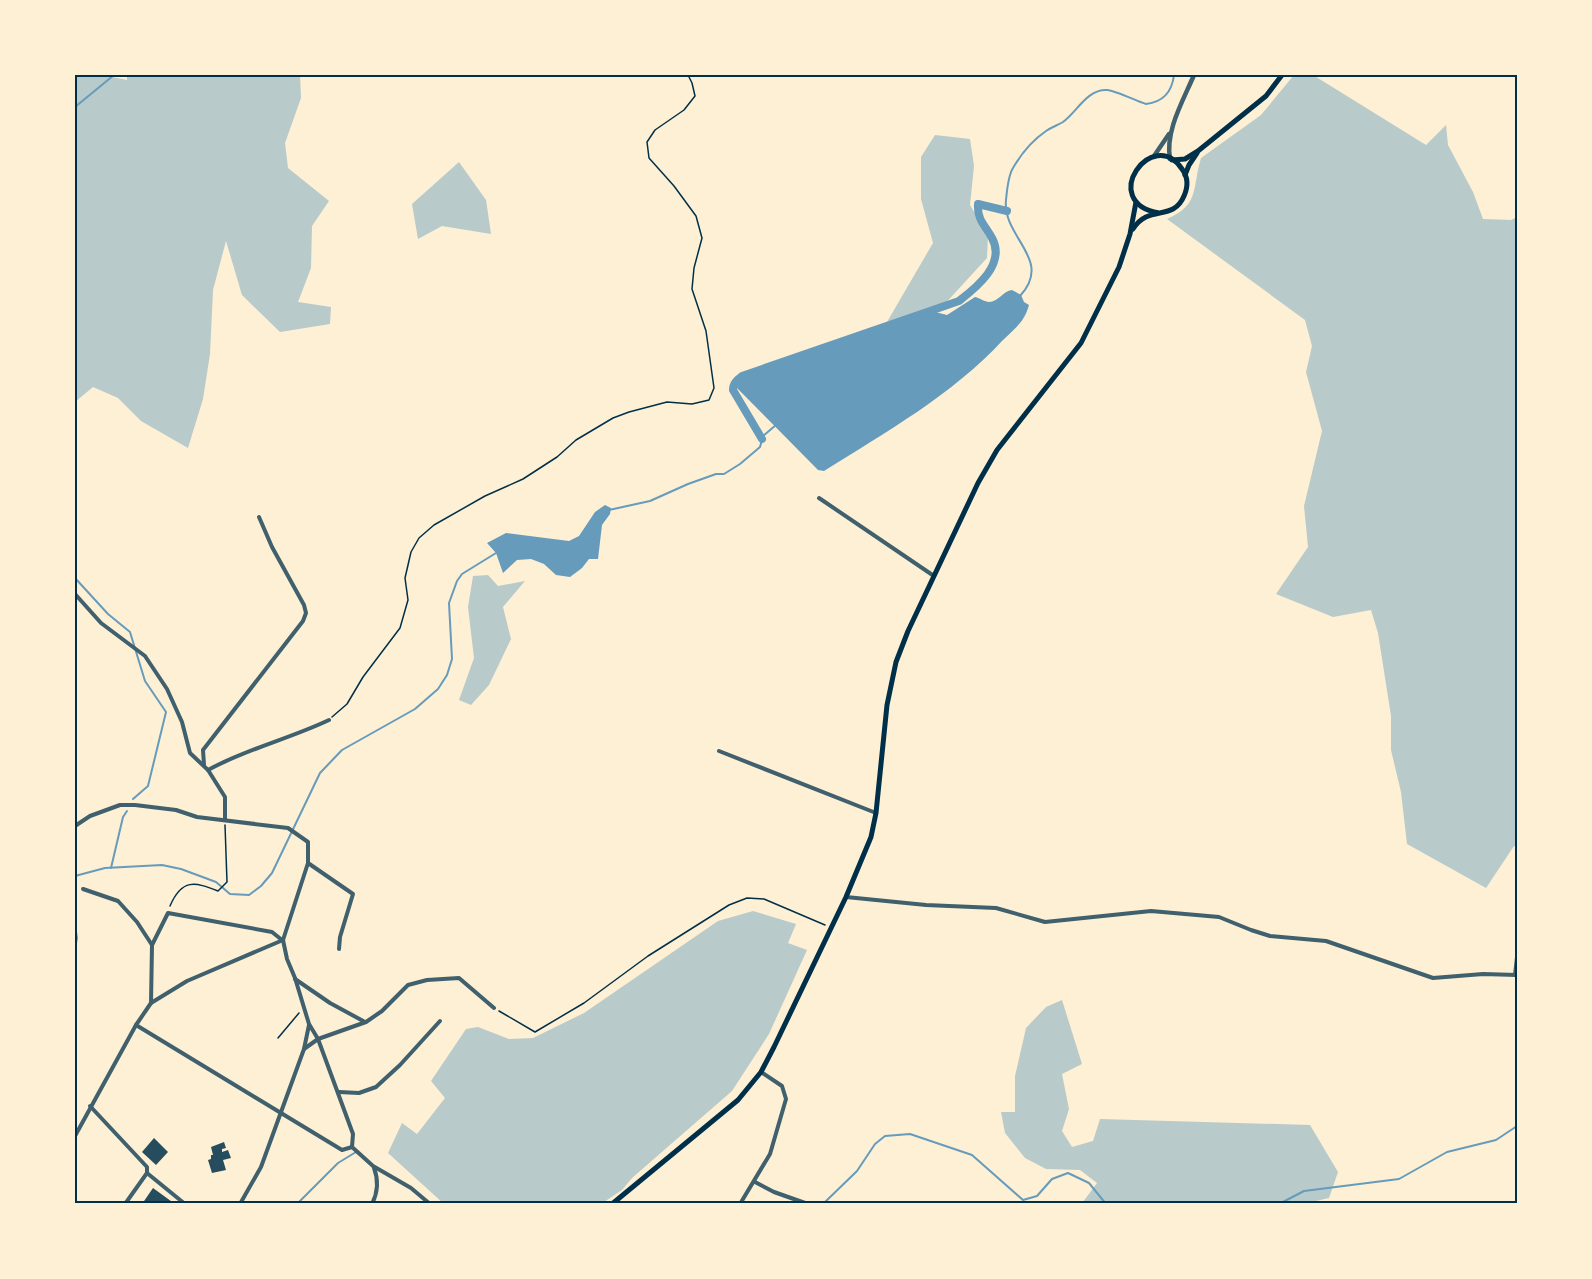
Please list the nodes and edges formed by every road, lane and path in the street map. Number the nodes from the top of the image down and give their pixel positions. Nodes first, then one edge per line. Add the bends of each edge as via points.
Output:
1 (688, 75) edge
2 (1194, 75) edge
3 (1282, 75) edge
4 (1172, 129) junction
5 (1198, 152) junction
6 (1153, 157) junction
7 (1171, 160) junction
8 (1185, 175) junction
9 (1136, 202) junction
10 (1159, 213) junction
11 (1130, 234) junction
12 (819, 498) dead end
13 (260, 517) dead end
14 (934, 576) junction
15 (75, 594) edge
16 (329, 720) joint
17 (718, 751) dead end
18 (204, 765) junction
19 (208, 770) junction
20 (876, 813) junction
21 (225, 820) junction
22 (75, 826) edge
23 (308, 863) junction
24 (83, 889) dead end
25 (846, 897) junction
26 (168, 913) junction
27 (831, 927) junction
28 (283, 940) junction
29 (152, 945) junction
30 (339, 949) dead end
31 (1517, 957) edge
32 (1516, 975) edge
33 (295, 978) junction
34 (151, 1003) junction
35 (494, 1008) joint
36 (304, 1009) junction
37 (440, 1021) dead end
38 (366, 1022) junction
39 (309, 1024) junction
40 (136, 1025) junction
41 (278, 1038) dead end
42 (318, 1039) junction
43 (304, 1049) junction
44 (761, 1072) junction
45 (339, 1092) junction
46 (90, 1106) junction
47 (281, 1113) junction
48 (75, 1136) edge
49 (352, 1147) junction
50 (373, 1166) junction
51 (147, 1173) junction
52 (755, 1182) junction
53 (125, 1204) edge
54 (185, 1204) edge
55 (240, 1204) edge
56 (372, 1204) edge
57 (430, 1204) edge
58 (612, 1204) edge
59 (740, 1204) edge
60 (808, 1204) edge

1 - 16 path via 695,96 684,110 655,130 648,142 649,158 696,216 702,238 693,289 706,331 714,388 709,400 692,404 667,402 613,418 576,440 557,457 485,495 419,538 405,578 408,600 400,628 347,704
2 - 4 street
3 - 5 main road via 1266,96
4 - 6 street
4 - 7 street via 1168,146
5 - 7 main road via 1185,159
5 - 8 main road
6 - 7 main road
6 - 9 main road via 1133,174 1132,195
7 - 8 main road
8 - 10 main road via 1187,187 1182,202
9 - 10 main road via 1149,212
9 - 11 main road
10 - 11 main road via 1138,221
11 - 14 main road via 1119,267 1081,343 997,450
12 - 14 street
13 - 18 street via 306,613 203,750
14 - 20 main road via 897,662 887,705
15 - 18 street via 101,622 145,656 167,689 190,753
16 - 19 street
17 - 20 street
18 - 19 street
19 - 21 street via 225,797
20 - 25 main road via 871,837
21 - 22 street via 135,805 90,816
21 - 23 street via 288,828 308,842
21 - 26 path via 227,882 218,891 197,883 188,885 174,896
23 - 28 street
23 - 30 street via 353,894
24 - 29 street via 118,901
25 - 27 main road
25 - 32 street via 996,908 1045,922 1151,911 1219,917 1270,936 1326,941 1433,978
26 - 28 street via 272,932
26 - 29 street
27 - 35 path via 764,899 747,898 729,905 535,1032
27 - 44 main road
28 - 33 street
28 - 34 street via 187,981
29 - 34 street
31 - 32 street
33 - 36 street
33 - 38 street via 330,1004
34 - 40 street
35 - 38 street via 459,978 427,980 408,985
36 - 39 street
36 - 41 path
37 - 45 street via 376,1088 359,1093
38 - 42 street
39 - 42 street
39 - 43 street
40 - 46 street
40 - 47 street
42 - 43 street
42 - 45 street
43 - 47 street
44 - 52 street via 782,1086 786,1099 770,1154
44 - 58 main road via 738,1100
45 - 49 street via 353,1134
46 - 48 street
46 - 51 street via 147,1167
47 - 49 street via 342,1150
47 - 55 street via 261,1167
49 - 50 street
50 - 56 street via 378,1177
50 - 57 street
51 - 53 street
51 - 54 street
52 - 59 street
52 - 60 street

